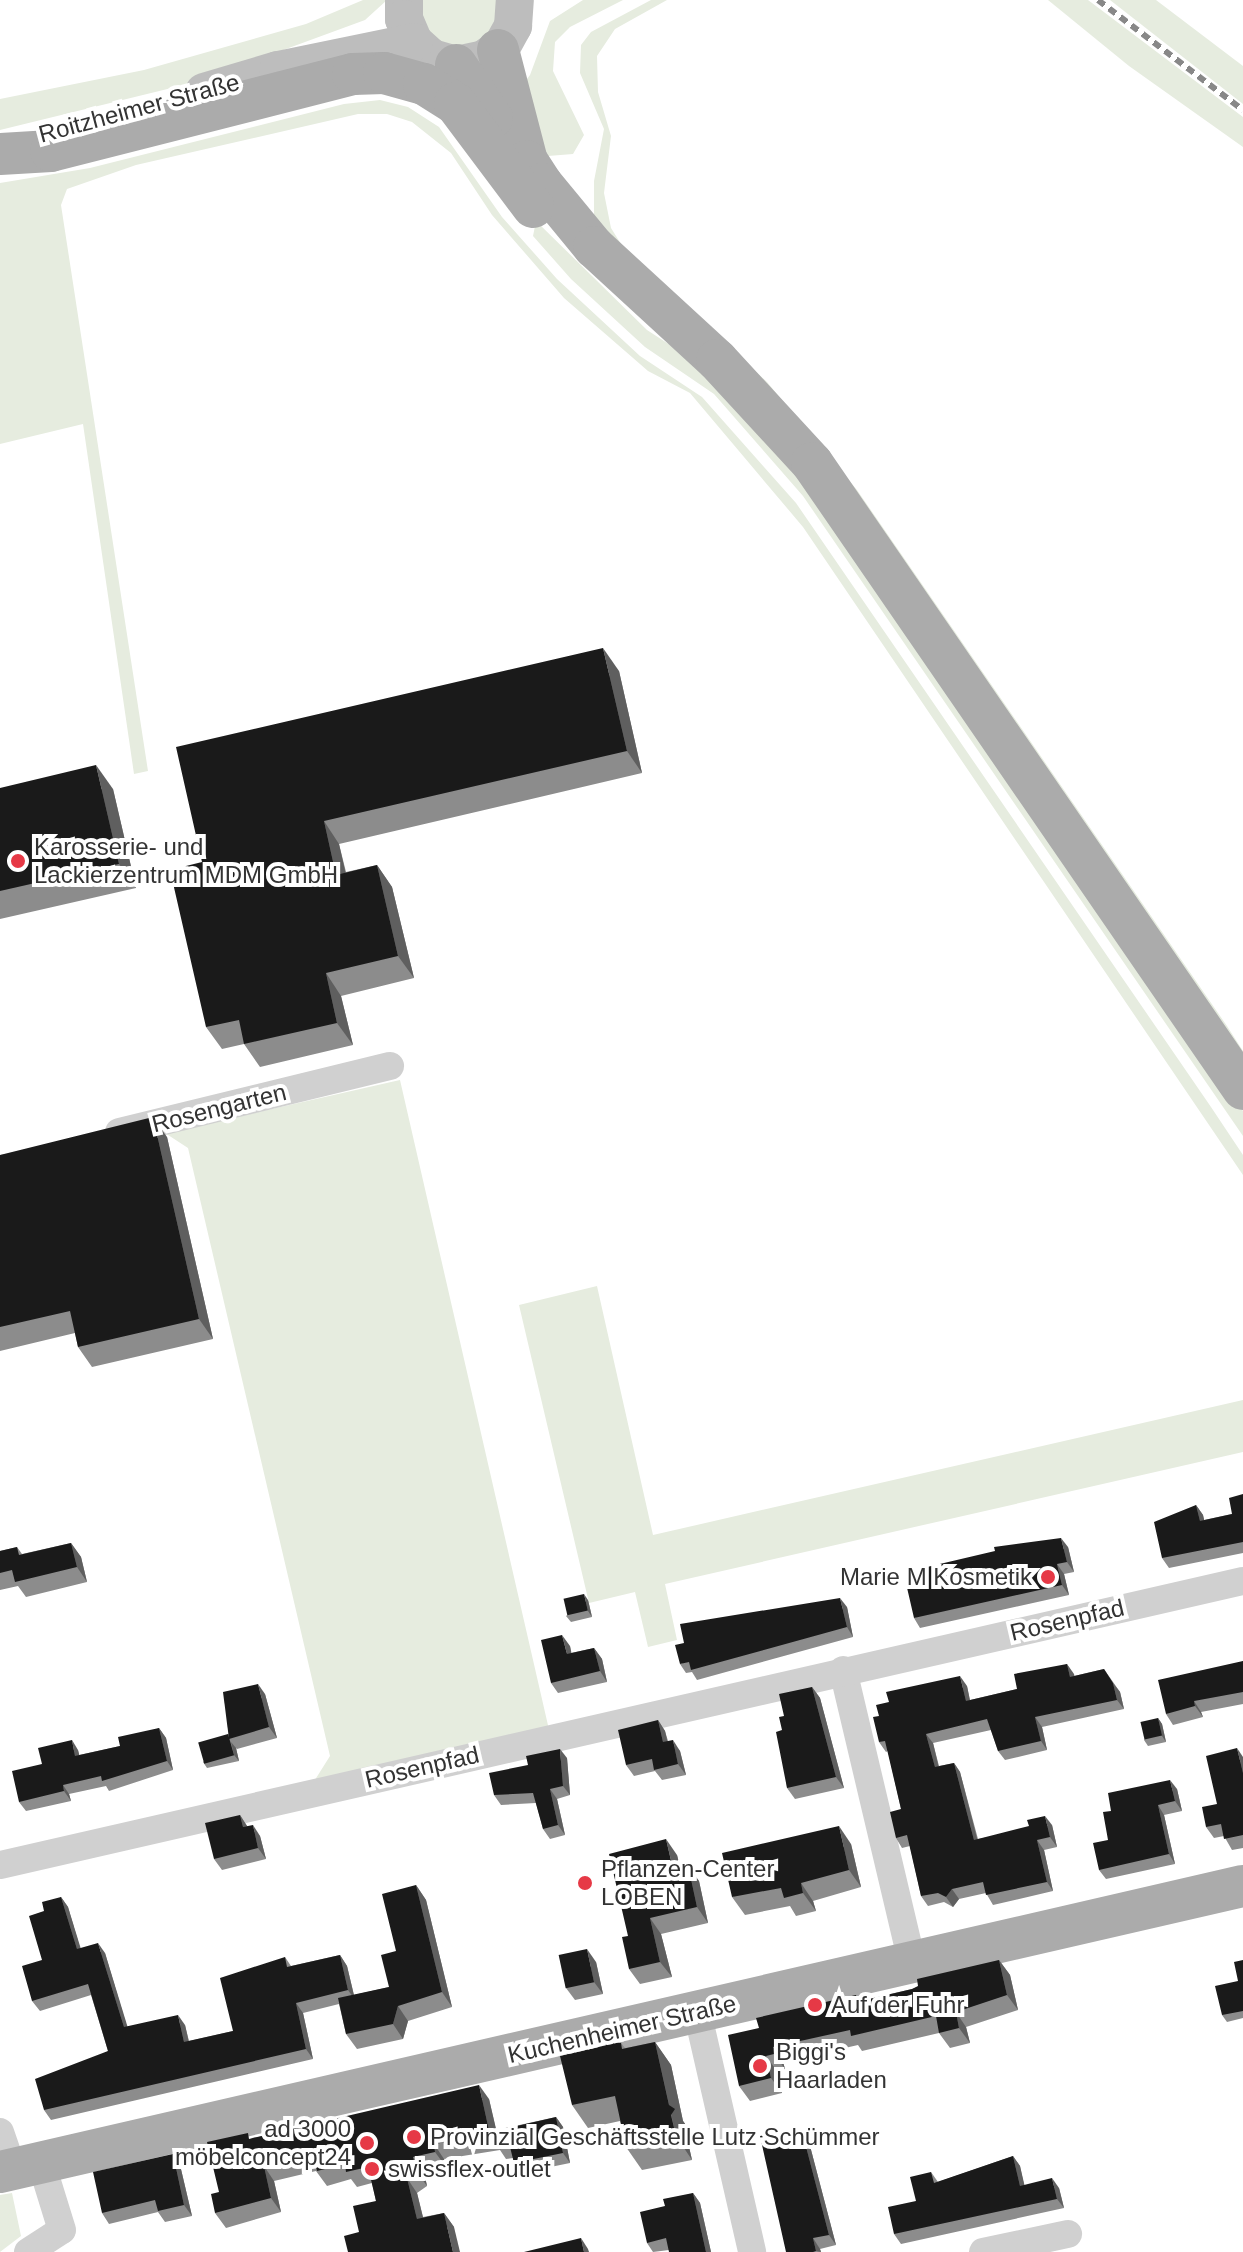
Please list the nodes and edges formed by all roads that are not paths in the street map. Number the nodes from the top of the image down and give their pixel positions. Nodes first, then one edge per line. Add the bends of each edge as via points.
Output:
1 (519, 3) edge
2 (407, 16) edge
3 (498, 50) junction
4 (456, 65) junction
5 (0, 143) edge
6 (0, 154) edge
7 (527, 161) junction
8 (704, 349) junction
9 (390, 1066) dead end
10 (1243, 1089) edge
11 (90, 1138) edge
12 (1243, 1581) edge
13 (843, 1670) junction
14 (0, 1865) edge
15 (1243, 1886) edge
16 (912, 1962) junction
17 (697, 2011) junction
18 (14, 2159) edge
19 (1068, 2234) dead end
20 (66, 2241) edge
21 (28, 2252) edge
22 (752, 2252) edge
23 (983, 2252) edge

1 - 3 street via 511,32
2 - 4 street via 432,58
2 - 5 street, Roitzheimer Straße via 278,70
3 - 4 street
3 - 7 main road
4 - 7 main road via 513,152
6 - 8 main road via 51,151 353,74 402,76 455,103 544,219 607,286 667,340
7 - 8 main road via 594,247
8 - 10 main road via 812,463
9 - 11 street, Rosengarten
12 - 13 street, Rosenpfad
13 - 14 street, Rosenpfad
13 - 16 street
15 - 16 main road, Kuchenheimer Straße
16 - 17 main road, Kuchenheimer Straße
17 - 18 main road, Kuchenheimer Straße
17 - 22 street
18 - 20 street
19 - 23 street
20 - 21 street

